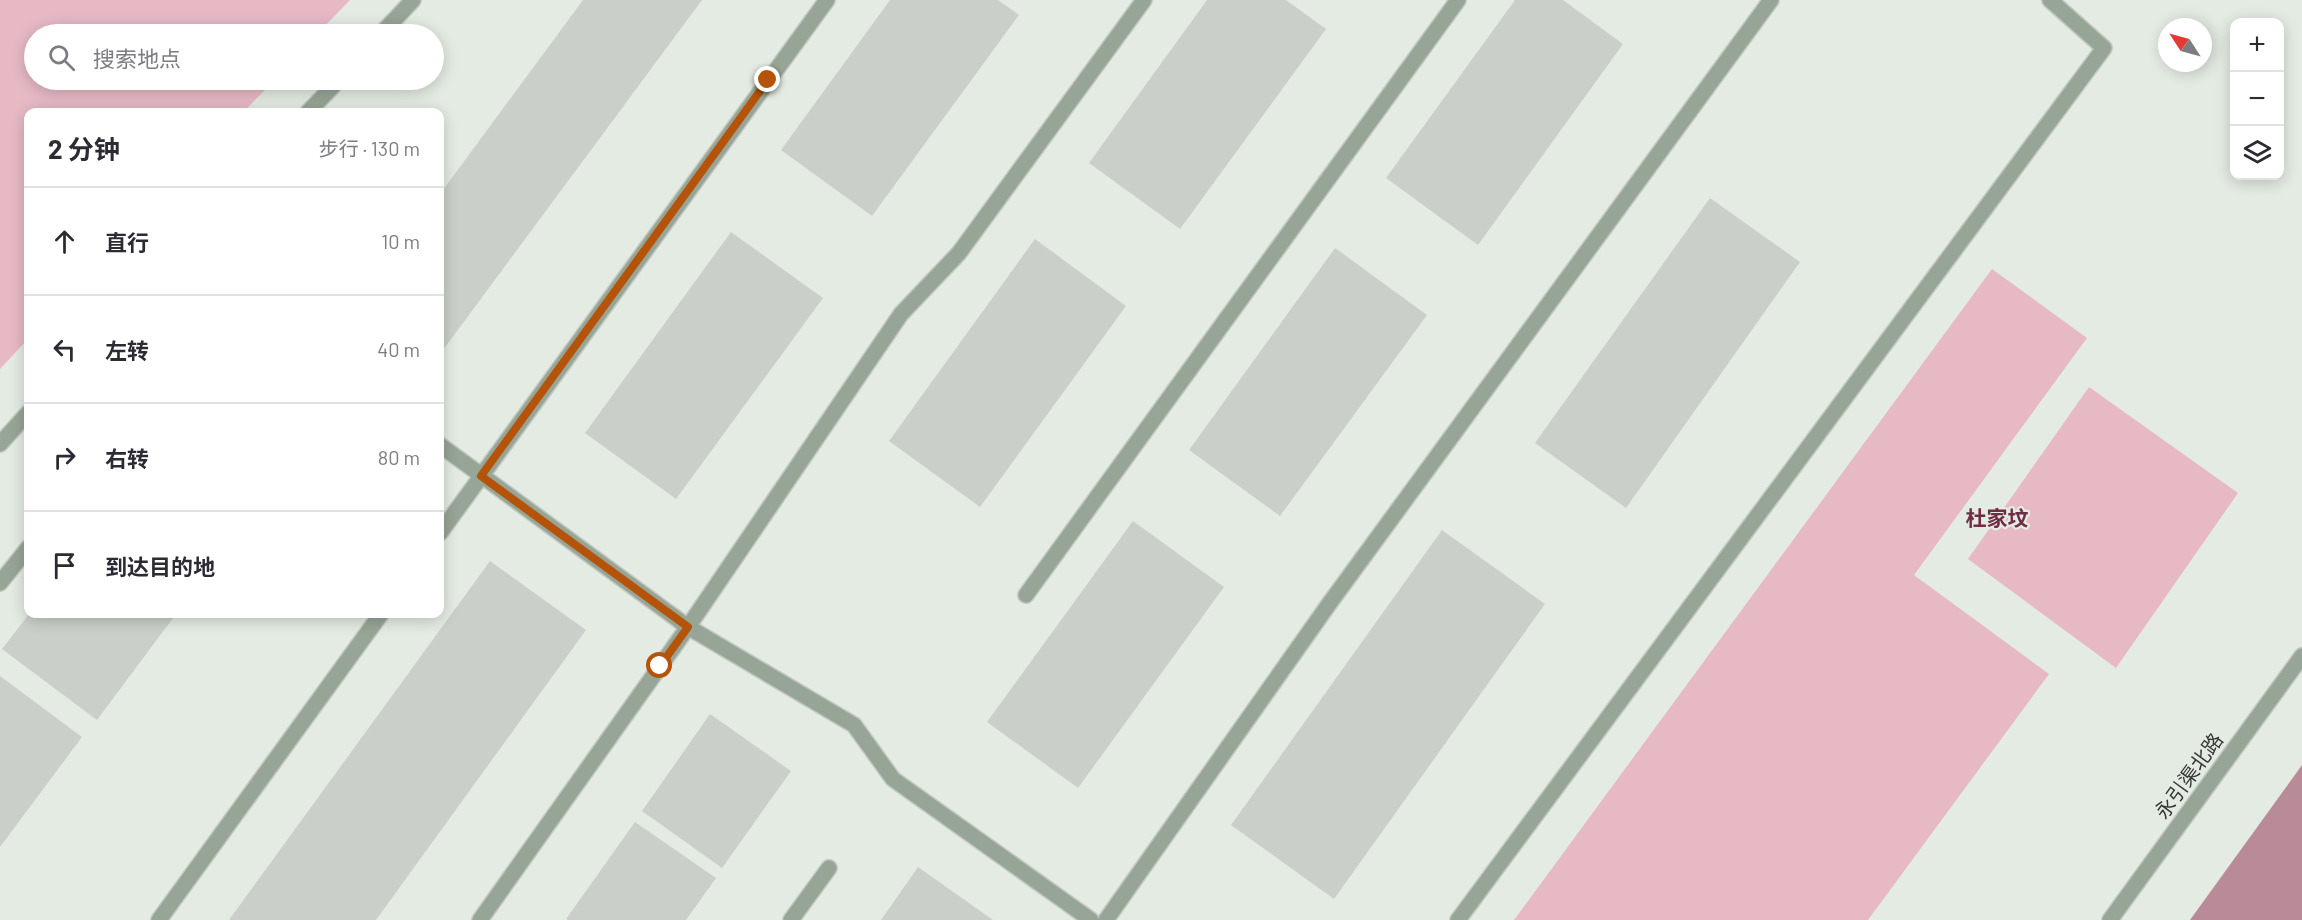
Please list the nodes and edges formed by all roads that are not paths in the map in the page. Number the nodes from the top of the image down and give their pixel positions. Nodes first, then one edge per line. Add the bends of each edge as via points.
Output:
1 (413, 0) edge
2 (827, 0) edge
3 (1144, 0) edge
4 (1458, 0) edge
5 (1771, 0) edge
6 (2050, 0) edge
7 (390, 24) edge
8 (330, 90) edge
9 (313, 108) edge
10 (24, 417) edge
11 (0, 444) edge
12 (444, 448) edge
13 (481, 476) junction
14 (444, 527) edge
15 (24, 553) edge
16 (0, 583) edge
17 (1026, 595) dead end
18 (378, 618) edge
19 (688, 627) junction
20 (2302, 656) edge
21 (829, 868) dead end
22 (159, 920) edge
23 (480, 920) edge
24 (791, 920) edge
25 (1091, 920) edge
26 (1106, 920) edge
27 (1458, 920) edge
28 (2110, 920) edge

1 - 7 street
2 - 13 street
3 - 19 street via 959,253 902,314
4 - 17 street
5 - 26 street via 1329,604
6 - 27 street via 2104,48
8 - 9 street
10 - 11 street
12 - 13 street
13 - 14 street
13 - 19 street
15 - 16 street
18 - 22 street
19 - 23 street
19 - 25 street via 854,725 893,779
20 - 28 street, 永引渠北路
21 - 24 street

